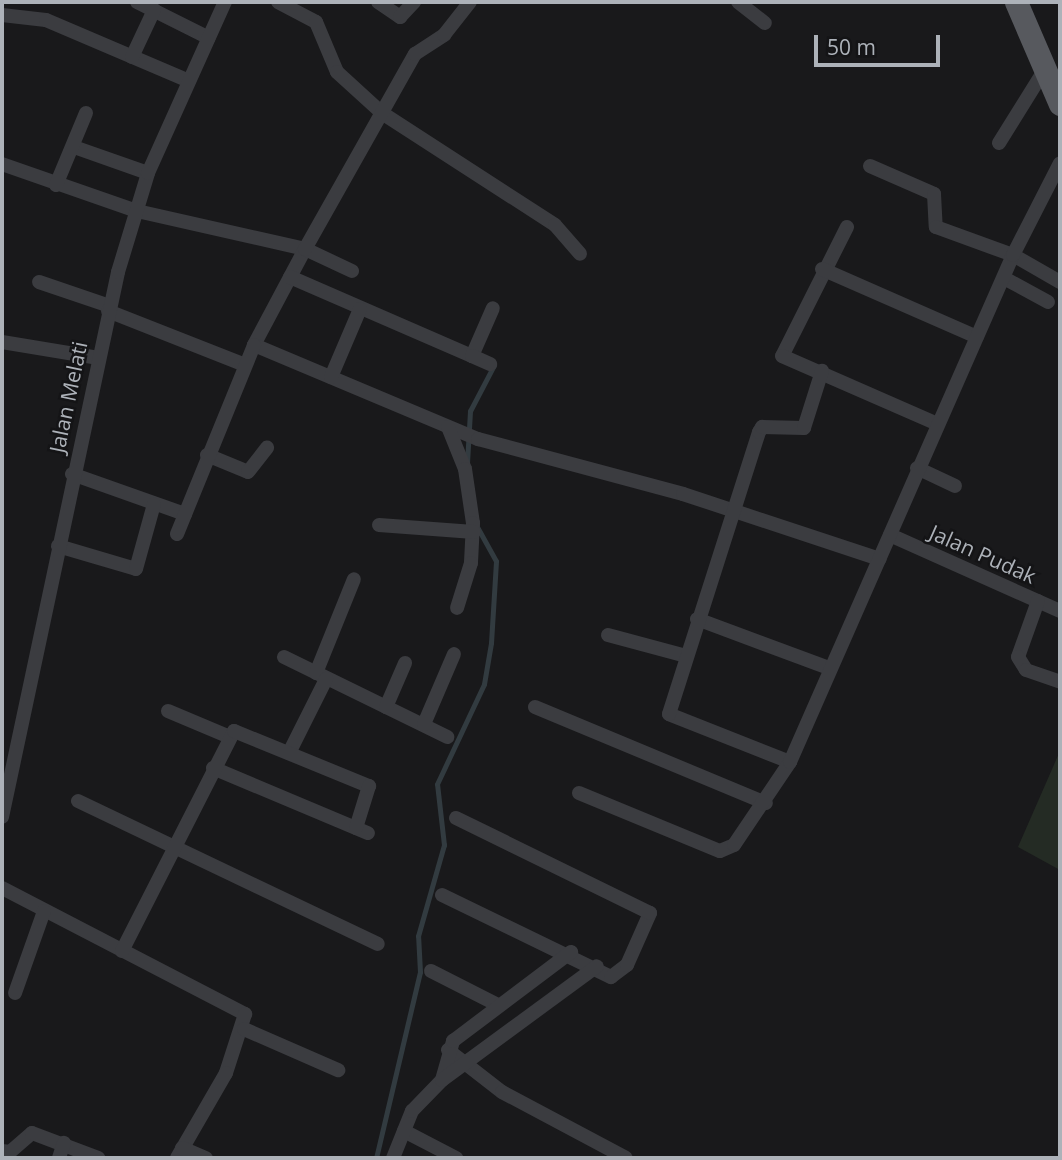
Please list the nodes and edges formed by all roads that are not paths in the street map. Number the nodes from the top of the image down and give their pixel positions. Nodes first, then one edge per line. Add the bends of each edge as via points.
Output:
1 (137, 2) edge
2 (225, 2) edge
3 (278, 2) edge
4 (378, 2) edge
5 (414, 2) edge
6 (470, 2) edge
7 (738, 2) edge
8 (1016, 2) edge
9 (154, 10) junction
10 (2, 15) edge
11 (765, 23) dead end
12 (209, 38) junction
13 (132, 57) junction
14 (1045, 69) junction
15 (187, 80) junction
16 (1060, 104) edge
17 (86, 113) dead end
18 (382, 113) junction
19 (999, 143) dead end
20 (74, 147) junction
21 (1060, 163) edge
22 (2, 164) edge
23 (870, 166) dead end
24 (148, 173) junction
25 (56, 185) junction
26 (137, 211) junction
27 (846, 227) dead end
28 (305, 249) junction
29 (580, 254) dead end
30 (1013, 255) junction
31 (822, 269) junction
32 (352, 271) dead end
33 (290, 277) junction
34 (1004, 278) junction
35 (39, 282) dead end
36 (1060, 282) edge
37 (1048, 302) dead end
38 (493, 308) dead end
39 (109, 309) junction
40 (360, 309) junction
41 (977, 337) junction
42 (2, 342) edge
43 (254, 345) junction
44 (472, 356) junction
45 (99, 358) junction
46 (490, 364) dead end
47 (245, 365) junction
48 (822, 372) junction
49 (331, 377) junction
50 (938, 424) junction
51 (454, 430) junction
52 (267, 448) dead end
53 (207, 455) junction
54 (918, 468) junction
55 (72, 474) junction
56 (955, 485) dead end
57 (154, 504) junction
58 (736, 512) junction
59 (185, 514) junction
60 (379, 525) dead end
61 (474, 532) junction
62 (177, 534) dead end
63 (890, 536) junction
64 (58, 546) junction
65 (880, 559) junction
66 (354, 579) dead end
67 (1038, 601) junction
68 (457, 607) dead end
69 (1060, 611) edge
70 (697, 619) junction
71 (608, 635) dead end
72 (454, 654) dead end
73 (686, 656) junction
74 (284, 657) dead end
75 (405, 663) dead end
76 (829, 668) junction
77 (321, 676) junction
78 (1060, 682) edge
79 (386, 707) junction
80 (535, 707) dead end
81 (168, 711) dead end
82 (424, 724) junction
83 (230, 737) junction
84 (447, 737) dead end
85 (289, 753) junction
86 (790, 762) junction
87 (214, 768) junction
88 (579, 793) dead end
89 (78, 801) dead end
90 (766, 803) junction
91 (2, 817) edge
92 (456, 818) dead end
93 (174, 843) junction
94 (2, 888) edge
95 (442, 895) dead end
96 (44, 911) junction
97 (378, 944) dead end
98 (122, 951) junction
99 (571, 952) junction
100 (597, 966) junction
101 (431, 971) dead end
102 (15, 993) dead end
103 (498, 1005) junction
104 (244, 1029) junction
105 (448, 1050) junction
106 (464, 1066) junction
107 (338, 1070) dead end
108 (442, 1080) junction
109 (404, 1131) junction
110 (64, 1143) junction
111 (2, 1151) edge
112 (180, 1153) edge
113 (59, 1158) edge
114 (98, 1158) edge
115 (206, 1158) edge
116 (393, 1158) edge
117 (456, 1158) edge
118 (626, 1158) edge

1 - 9 street
2 - 12 street, Jalan Melati
3 - 18 street via 316,22 337,72
4 - 5 street via 400,17
6 - 18 street via 444,35 415,54
7 - 11 street
8 - 14 main road
9 - 12 street
9 - 13 street
10 - 13 street via 46,20
12 - 15 street, Jalan Melati
13 - 15 street
14 - 16 main road
14 - 19 street
15 - 24 street, Jalan Melati
17 - 20 street
18 - 28 street
18 - 29 street via 555,225
20 - 24 street
20 - 25 street
21 - 30 street
22 - 25 street
23 - 30 street via 934,194 936,227
24 - 26 street, Jalan Melati
25 - 26 street
26 - 28 street
26 - 39 street, Jalan Melati
27 - 31 street
28 - 32 street
28 - 33 street
30 - 34 street
30 - 36 street
31 - 41 street
31 - 48 street via 782,356
33 - 40 street
33 - 43 street
34 - 37 street
34 - 41 street
35 - 39 street
38 - 44 street
39 - 45 street, Jalan Melati
39 - 47 street
40 - 44 street
40 - 49 street
41 - 50 street
42 - 45 street
43 - 47 street
43 - 49 street
44 - 46 street
45 - 55 street, Jalan Melati
47 - 53 street
48 - 50 street
48 - 58 street via 804,428 762,427
49 - 51 street
50 - 54 street
51 - 58 street
51 - 61 street
52 - 53 street via 248,472
53 - 59 street
54 - 56 street
54 - 63 street
55 - 57 street
55 - 64 street, Jalan Melati
57 - 59 street
57 - 64 street via 135,569
58 - 65 street
58 - 70 street
59 - 62 street
60 - 61 street
61 - 68 street
63 - 65 street
63 - 67 street, Jalan Pudak
64 - 91 street, Jalan Melati
65 - 76 street
66 - 77 street
67 - 69 street, Jalan Pudak
67 - 78 street via 1018,657 1026,670
70 - 73 street
70 - 76 street
71 - 73 street
72 - 82 street
73 - 86 street via 669,714
74 - 77 street
75 - 79 street
76 - 86 street
77 - 79 street
77 - 85 street
79 - 82 street
80 - 90 street
81 - 83 street
82 - 84 street
83 - 85 street via 239,731
83 - 87 street
85 - 87 street via 369,786 362,830
86 - 90 street
87 - 93 street
88 - 90 street via 720,851 734,845
89 - 93 street
92 - 100 street via 650,913 620,973 611,977
93 - 97 street
93 - 98 street
94 - 96 street
95 - 99 street
96 - 98 street
96 - 102 street
98 - 104 street via 243,1011
99 - 100 street
99 - 103 street
100 - 106 street
101 - 103 street
103 - 105 street
104 - 107 street
104 - 112 street
105 - 106 street
105 - 108 street
106 - 108 street
106 - 118 street
108 - 109 street via 412,1111
109 - 116 street
109 - 117 street
110 - 111 street via 32,1133 10,1152
110 - 113 street
110 - 114 street
112 - 115 street

